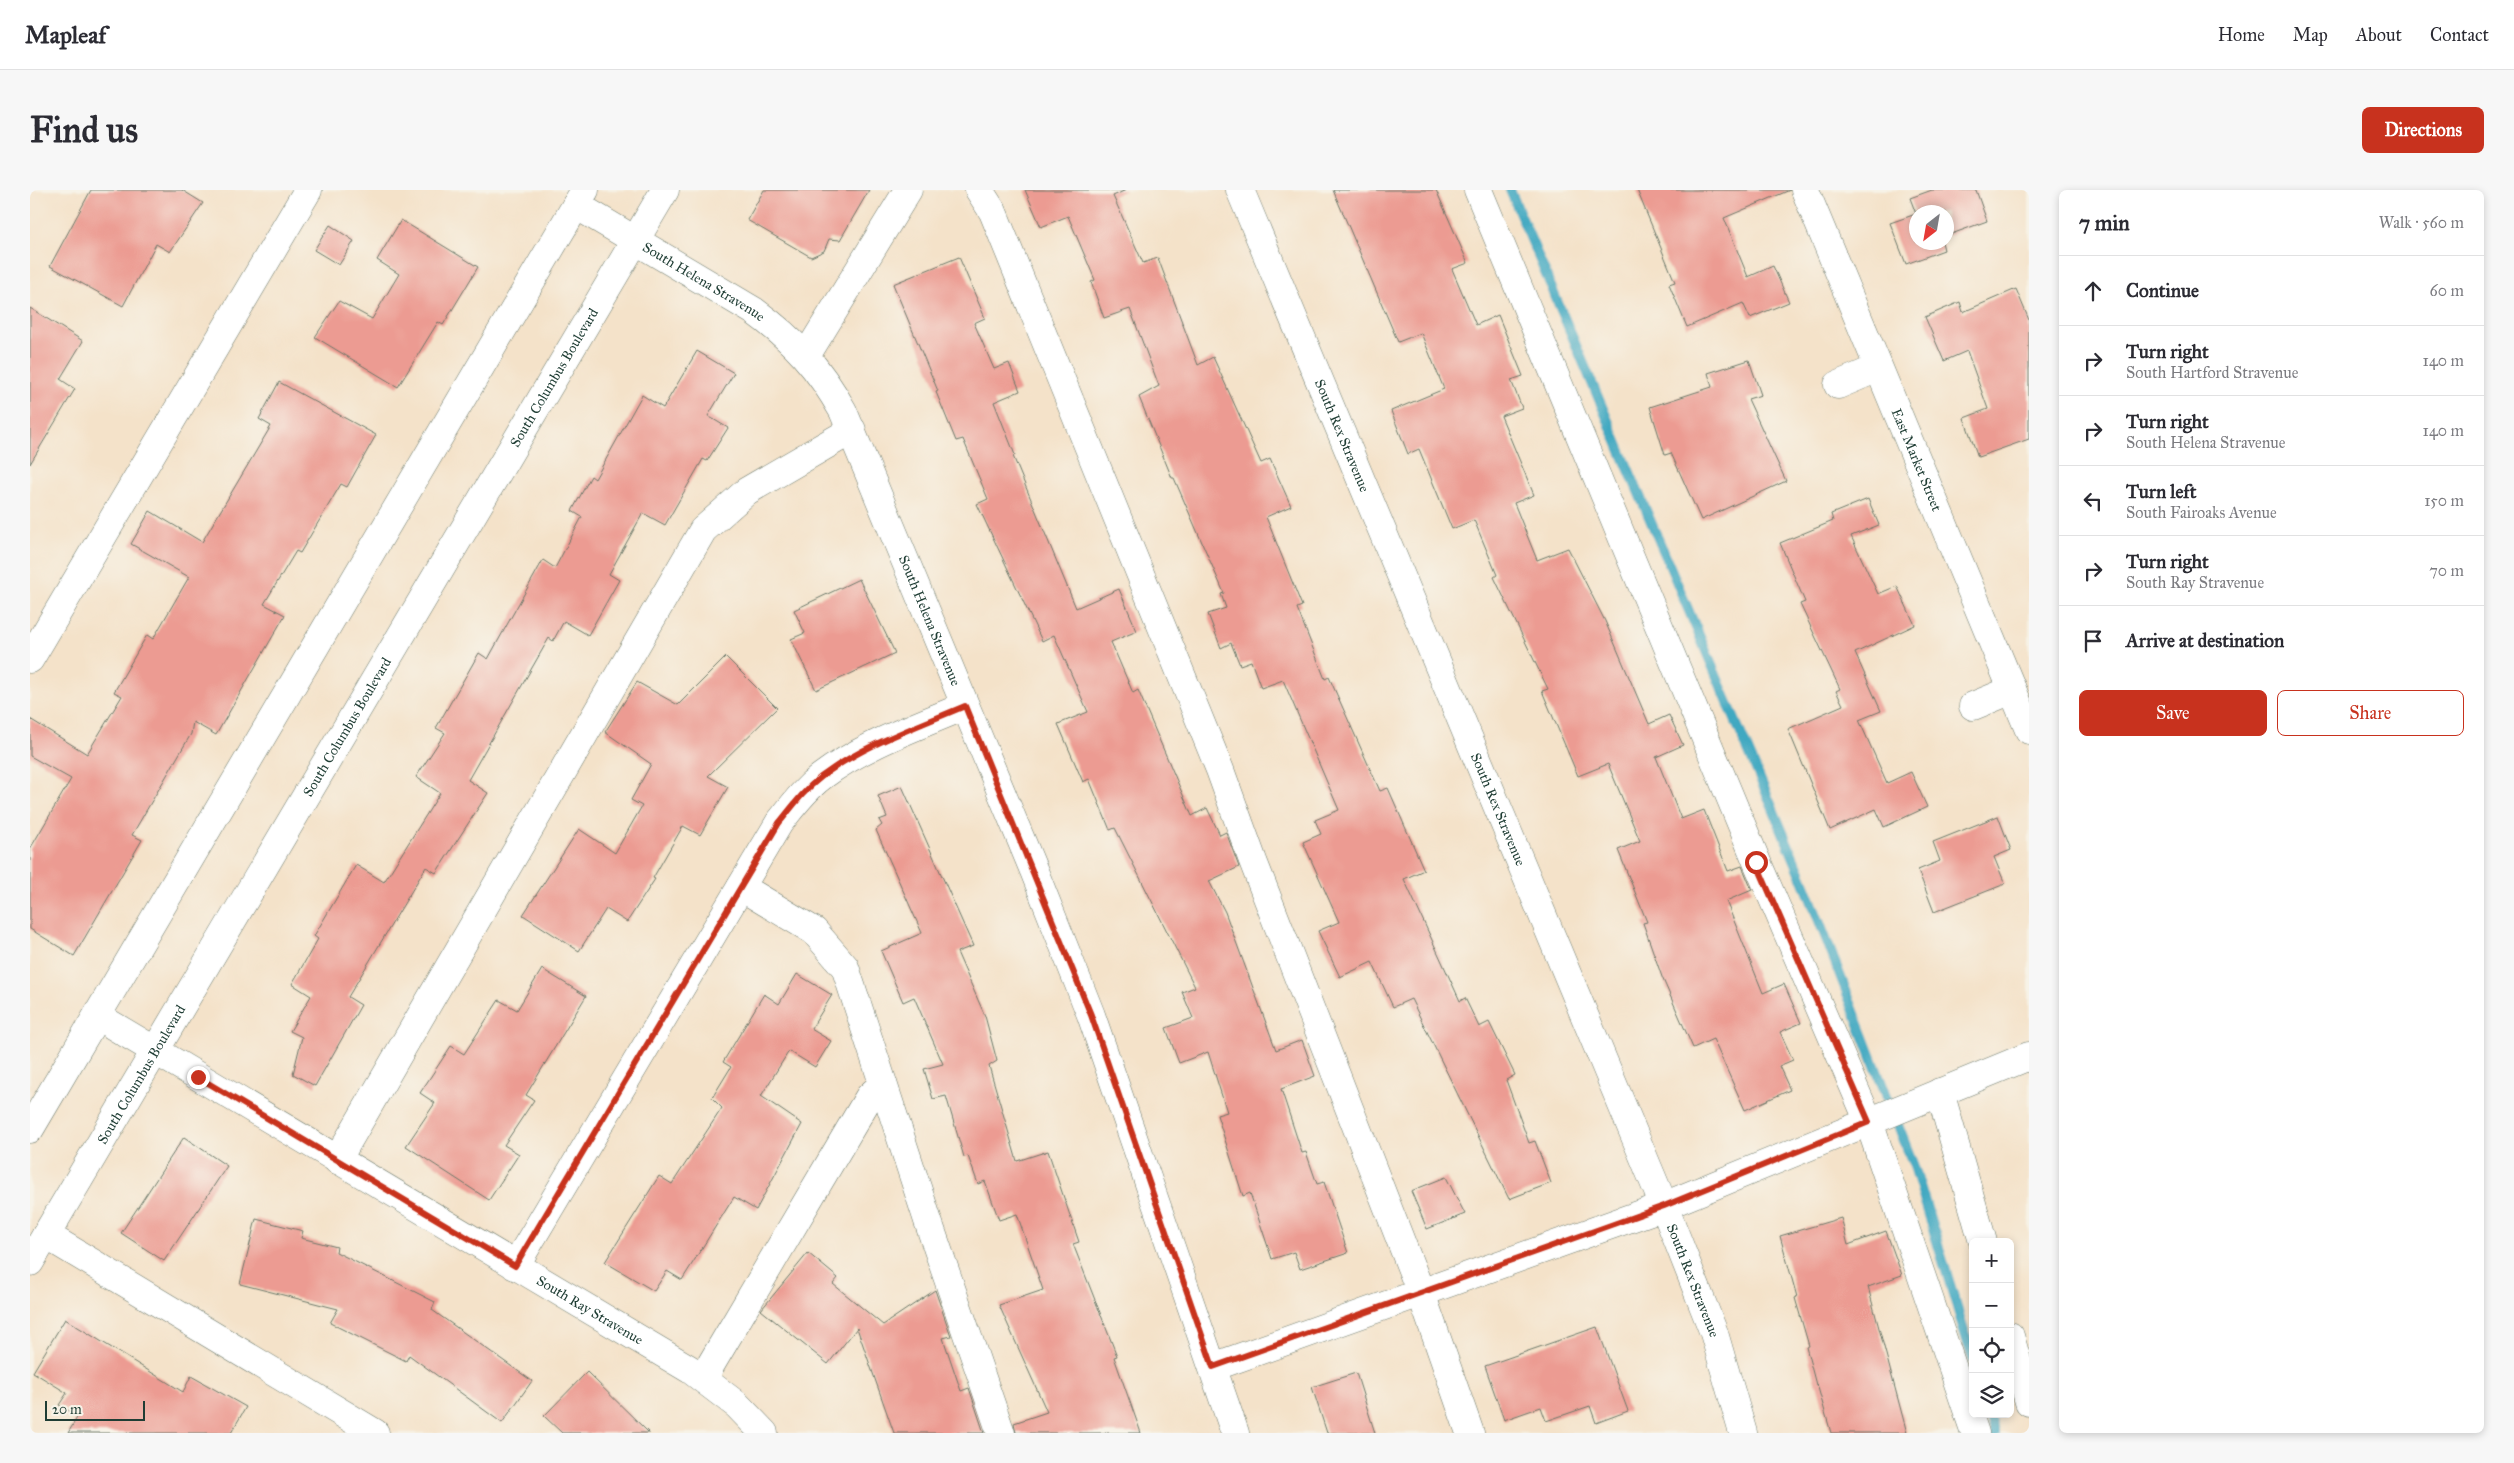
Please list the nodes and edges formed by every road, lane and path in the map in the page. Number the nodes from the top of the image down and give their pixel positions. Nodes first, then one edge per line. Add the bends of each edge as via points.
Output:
1 (308, 190) edge
2 (665, 190) edge
3 (908, 190) edge
4 (979, 190) edge
5 (1240, 190) edge
6 (1478, 190) edge
7 (1805, 190) edge
8 (581, 198) edge
9 (635, 240) junction
10 (806, 356) junction
11 (1878, 368) junction
12 (1838, 385) dead end
13 (852, 430) junction
14 (30, 659) edge
15 (2012, 690) junction
16 (965, 706) junction
17 (1973, 706) dead end
18 (2029, 730) edge
19 (741, 887) junction
20 (97, 1016) junction
21 (155, 1051) junction
22 (2029, 1056) edge
23 (883, 1084) junction
24 (1940, 1092) junction
25 (1869, 1122) junction
26 (30, 1129) edge
27 (337, 1160) junction
28 (1664, 1206) junction
29 (46, 1235) junction
30 (1982, 1238) edge
31 (30, 1262) edge
32 (515, 1266) junction
33 (1422, 1292) junction
34 (2014, 1350) edge
35 (1213, 1367) junction
36 (703, 1378) junction
37 (2029, 1402) edge
38 (375, 1433) edge
39 (764, 1433) edge
40 (1001, 1433) edge
41 (1235, 1433) edge
42 (1470, 1433) edge
43 (1743, 1433) edge
44 (1975, 1433) edge

1 - 14 street
2 - 9 street, South Columbus Boulevard
3 - 10 street
4 - 33 street via 993,212 1220,770
5 - 28 street, South Rex Stravenue
6 - 25 street via 1756,862
7 - 11 street, East Market Street
8 - 9 street, South Helena Stravenue
8 - 20 street
9 - 10 street, South Helena Stravenue via 754,311 780,330
9 - 21 street, South Columbus Boulevard
10 - 13 street, South Helena Stravenue via 827,383
11 - 12 street
11 - 15 street, East Market Street
13 - 16 street, South Helena Stravenue
13 - 27 street via 747,491 703,530
15 - 17 street
15 - 18 street, East Market Street
16 - 19 street via 870,748 819,778 779,823
16 - 35 street, South Helena Stravenue via 1091,1015
19 - 23 street via 814,931 845,967
19 - 32 street
20 - 21 street, South Ray Stravenue
20 - 26 street
21 - 27 street, South Ray Stravenue
21 - 29 street, South Columbus Boulevard
22 - 24 street
23 - 36 street via 869,1097
23 - 40 street
24 - 25 street
24 - 30 street
25 - 28 street
25 - 44 street
27 - 32 street, South Ray Stravenue
28 - 33 street
28 - 43 street, South Rex Stravenue via 1714,1333
29 - 31 street, South Columbus Boulevard
29 - 38 street
32 - 36 street, South Ray Stravenue
33 - 35 street
33 - 42 street
34 - 37 street
35 - 41 street, South Helena Stravenue
36 - 39 street, South Ray Stravenue via 738,1405

